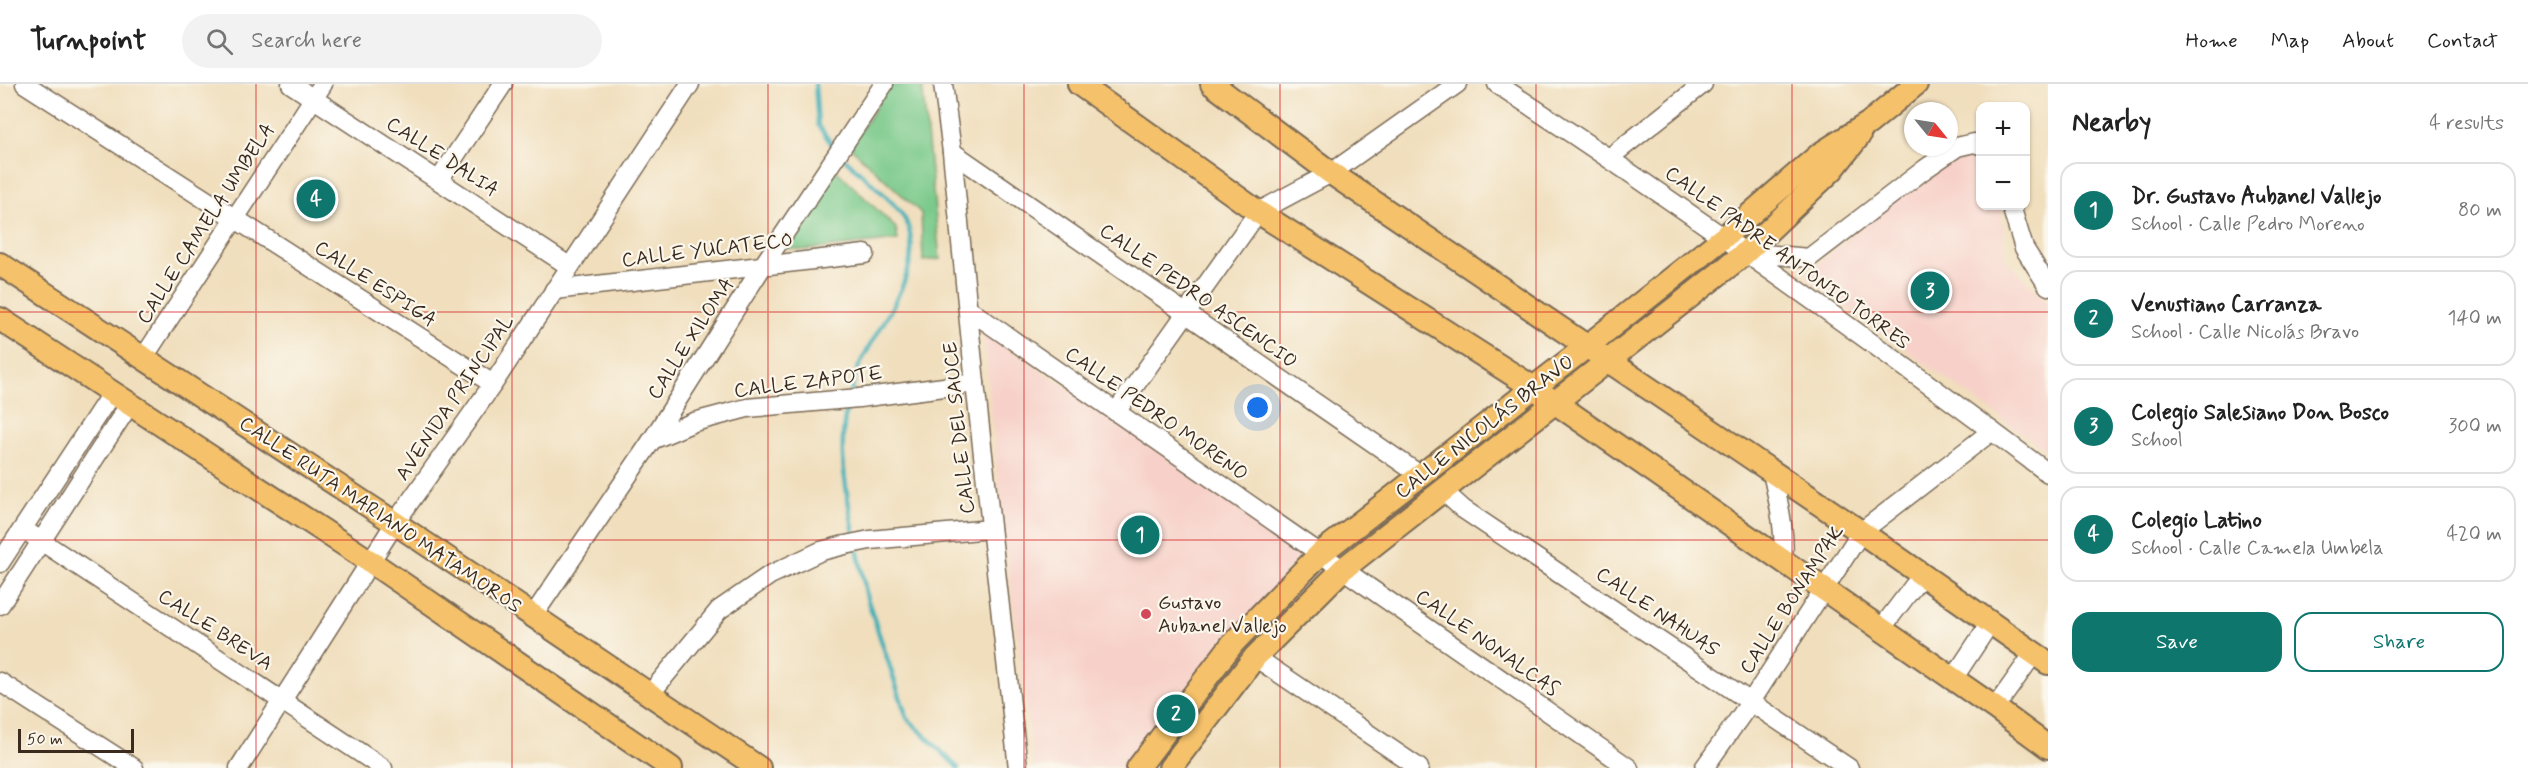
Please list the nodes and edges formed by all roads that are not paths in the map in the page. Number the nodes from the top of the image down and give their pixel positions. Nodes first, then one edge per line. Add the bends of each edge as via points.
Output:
1 (25, 84) edge
2 (291, 84) edge
3 (503, 84) edge
4 (690, 84) edge
5 (884, 84) edge
6 (943, 84) edge
7 (1079, 84) edge
8 (1212, 84) edge
9 (1457, 84) edge
10 (1497, 84) edge
11 (1702, 84) edge
12 (1916, 84) edge
13 (319, 91) edge
14 (1869, 123) junction
15 (1976, 144) edge
16 (952, 152) junction
17 (1610, 158) junction
18 (1330, 173) junction
19 (439, 180) junction
20 (2012, 210) edge
21 (1258, 213) junction
22 (235, 220) junction
23 (1724, 237) junction
24 (865, 254) dead end
25 (1747, 255) junction
26 (0, 264) edge
27 (764, 264) junction
28 (569, 266) junction
29 (2048, 286) edge
30 (554, 290) junction
31 (968, 309) junction
32 (1186, 314) junction
33 (0, 319) edge
34 (1586, 347) junction
35 (144, 357) junction
36 (1607, 361) junction
37 (975, 382) junction
38 (493, 384) junction
39 (1534, 388) junction
40 (120, 400) junction
41 (1555, 402) junction
42 (1116, 412) junction
43 (1992, 431) junction
44 (652, 440) junction
45 (1772, 472) junction
46 (2048, 473) edge
47 (1420, 475) junction
48 (1442, 490) junction
49 (395, 523) junction
50 (23, 529) junction
51 (991, 529) junction
52 (1861, 532) junction
53 (40, 540) junction
54 (1321, 553) junction
55 (1783, 561) junction
56 (371, 562) junction
57 (0, 563) edge
58 (1343, 569) junction
59 (1922, 575) junction
60 (1824, 589) junction
61 (0, 605) edge
62 (533, 616) junction
63 (1990, 623) junction
64 (1881, 629) junction
65 (1255, 657) junction
66 (2041, 658) edge
67 (1953, 679) junction
68 (0, 682) edge
69 (650, 694) junction
70 (281, 699) junction
71 (1752, 700) junction
72 (1995, 708) junction
73 (2048, 747) edge
74 (134, 768) edge
75 (239, 768) edge
76 (383, 768) edge
77 (671, 768) edge
78 (759, 768) edge
79 (1018, 768) edge
80 (1138, 768) edge
81 (1170, 768) edge
82 (1419, 768) edge
83 (1629, 768) edge
84 (1704, 768) edge
85 (1849, 768) edge

1 - 22 street, CALLE ESPIGA
2 - 13 street, CALLE DALIA
3 - 19 street
4 - 28 street, AVENIDA PRINCIPAL
5 - 27 street, CALLE XILOMA
6 - 16 street, CALLE DEL SAUCE
7 - 21 main road
8 - 18 main road
9 - 18 street
10 - 17 street, CALLE PADRE ANTONIO TORRES
11 - 17 street
12 - 14 main road, CALLE NICOLÁS BRAVO
13 - 19 street, CALLE DALIA
13 - 22 street, CALLE CAMELA UMBELA
14 - 23 main road, CALLE NICOLÁS BRAVO via 1820,154
14 - 25 main road, CALLE NICOLÁS BRAVO via 1833,169
15 - 25 street via 1957,147 1809,258
16 - 31 street, CALLE DEL SAUCE
16 - 32 street, CALLE PEDRO ASCENCIO
17 - 23 street, CALLE PADRE ANTONIO TORRES
18 - 21 street
18 - 34 main road
19 - 28 street, CALLE DALIA
20 - 29 street via 2024,248
21 - 32 street
21 - 39 main road
22 - 35 street, CALLE CAMELA UMBELA
22 - 38 street, CALLE ESPIGA
23 - 25 street, CALLE PADRE ANTONIO TORRES
23 - 34 main road, CALLE NICOLÁS BRAVO
24 - 27 street, CALLE YUCATECO
25 - 36 main road, CALLE NICOLÁS BRAVO
25 - 43 street, CALLE PADRE ANTONIO TORRES
26 - 35 main road, CALLE RUTA MARIANO MATAMOROS
27 - 30 street, CALLE YUCATECO
27 - 44 street, CALLE XILOMA
28 - 30 street, AVENIDA PRINCIPAL
30 - 38 street, AVENIDA PRINCIPAL
31 - 37 street, CALLE DEL SAUCE
31 - 42 street, CALLE PEDRO MORENO
32 - 42 street
32 - 47 street, CALLE PEDRO ASCENCIO
33 - 40 main road
34 - 36 main road
34 - 39 main road, CALLE NICOLÁS BRAVO
35 - 49 main road, CALLE RUTA MARIANO MATAMOROS
36 - 41 main road, CALLE NICOLÁS BRAVO
36 - 45 main road
37 - 44 street, CALLE ZAPOTE via 835,401 747,408 694,422
37 - 51 street, CALLE DEL SAUCE
38 - 49 street, AVENIDA PRINCIPAL
39 - 41 main road
39 - 47 main road, CALLE NICOLÁS BRAVO
40 - 50 street
40 - 53 street
40 - 56 main road
41 - 48 main road, CALLE NICOLÁS BRAVO
41 - 55 main road
42 - 54 street, CALLE PEDRO MORENO
43 - 46 street, CALLE PADRE ANTONIO TORRES
43 - 52 street, CALLE BONAMPAK
44 - 62 street, CALLE XILOMA
45 - 52 main road
45 - 55 street via 1782,525
47 - 54 main road, CALLE NICOLÁS BRAVO
48 - 58 main road, CALLE NICOLÁS BRAVO
48 - 71 street, CALLE NAHUAS via 1463,509
49 - 56 street, AVENIDA PRINCIPAL
49 - 62 main road, CALLE RUTA MARIANO MATAMOROS
50 - 53 street, CALLE BREVA
50 - 57 street
51 - 69 street via 845,545 821,551 770,575 719,610
51 - 79 street, CALLE DEL SAUCE
52 - 59 main road
52 - 60 street, CALLE BONAMPAK
53 - 61 street
53 - 70 street, CALLE BREVA
54 - 58 street, CALLE NONALCAS
54 - 80 main road, CALLE NICOLÁS BRAVO via 1233,643
55 - 60 main road
56 - 70 street, AVENIDA PRINCIPAL
56 - 77 main road
58 - 65 main road, CALLE NICOLÁS BRAVO
58 - 83 street, CALLE NONALCAS
59 - 63 main road
59 - 64 street
60 - 64 main road
60 - 71 street, CALLE BONAMPAK
62 - 69 main road, CALLE RUTA MARIANO MATAMOROS
63 - 66 main road
63 - 67 street
64 - 67 main road
65 - 81 main road, CALLE NICOLÁS BRAVO
65 - 82 street
66 - 72 street
67 - 72 main road
68 - 74 street
69 - 78 main road, CALLE RUTA MARIANO MATAMOROS
70 - 75 street, AVENIDA PRINCIPAL
70 - 76 street, CALLE BREVA
71 - 84 street, CALLE BONAMPAK
71 - 85 street, CALLE NAHUAS
72 - 73 main road

